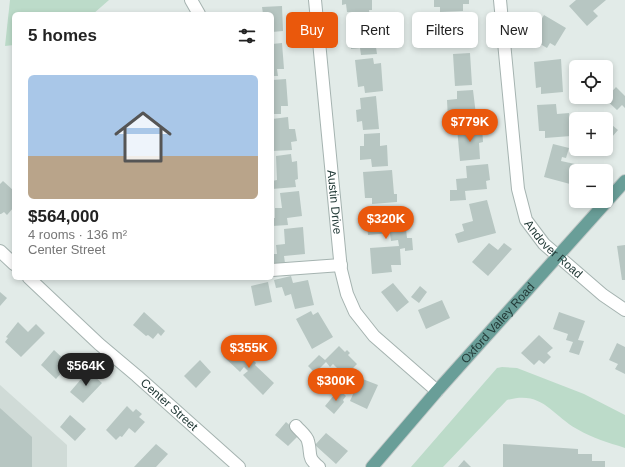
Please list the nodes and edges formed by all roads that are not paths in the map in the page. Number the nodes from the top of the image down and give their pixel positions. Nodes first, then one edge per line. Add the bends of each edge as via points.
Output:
1 (191, 0) edge
2 (315, 0) edge
3 (500, 0) edge
4 (198, 12) edge
5 (625, 181) edge
6 (0, 251) edge
7 (557, 256) junction
8 (12, 262) edge
9 (341, 265) junction
10 (274, 270) edge
11 (31, 280) edge
12 (625, 310) edge
13 (437, 391) junction
14 (296, 426) dead end
15 (239, 467) edge
16 (319, 467) edge
17 (372, 467) edge

1 - 4 street
2 - 9 street, Austin Drive
3 - 7 street, Andover Road via 521,205 532,229
5 - 7 main road, Oxford Valley Road
6 - 8 street
7 - 12 street, Andover Road
7 - 13 main road, Oxford Valley Road
9 - 10 street
9 - 13 street, Austin Drive via 354,312 374,336
11 - 15 street, Center Street via 99,344
13 - 17 main road, Oxford Valley Road
14 - 16 street via 308,440 310,458

